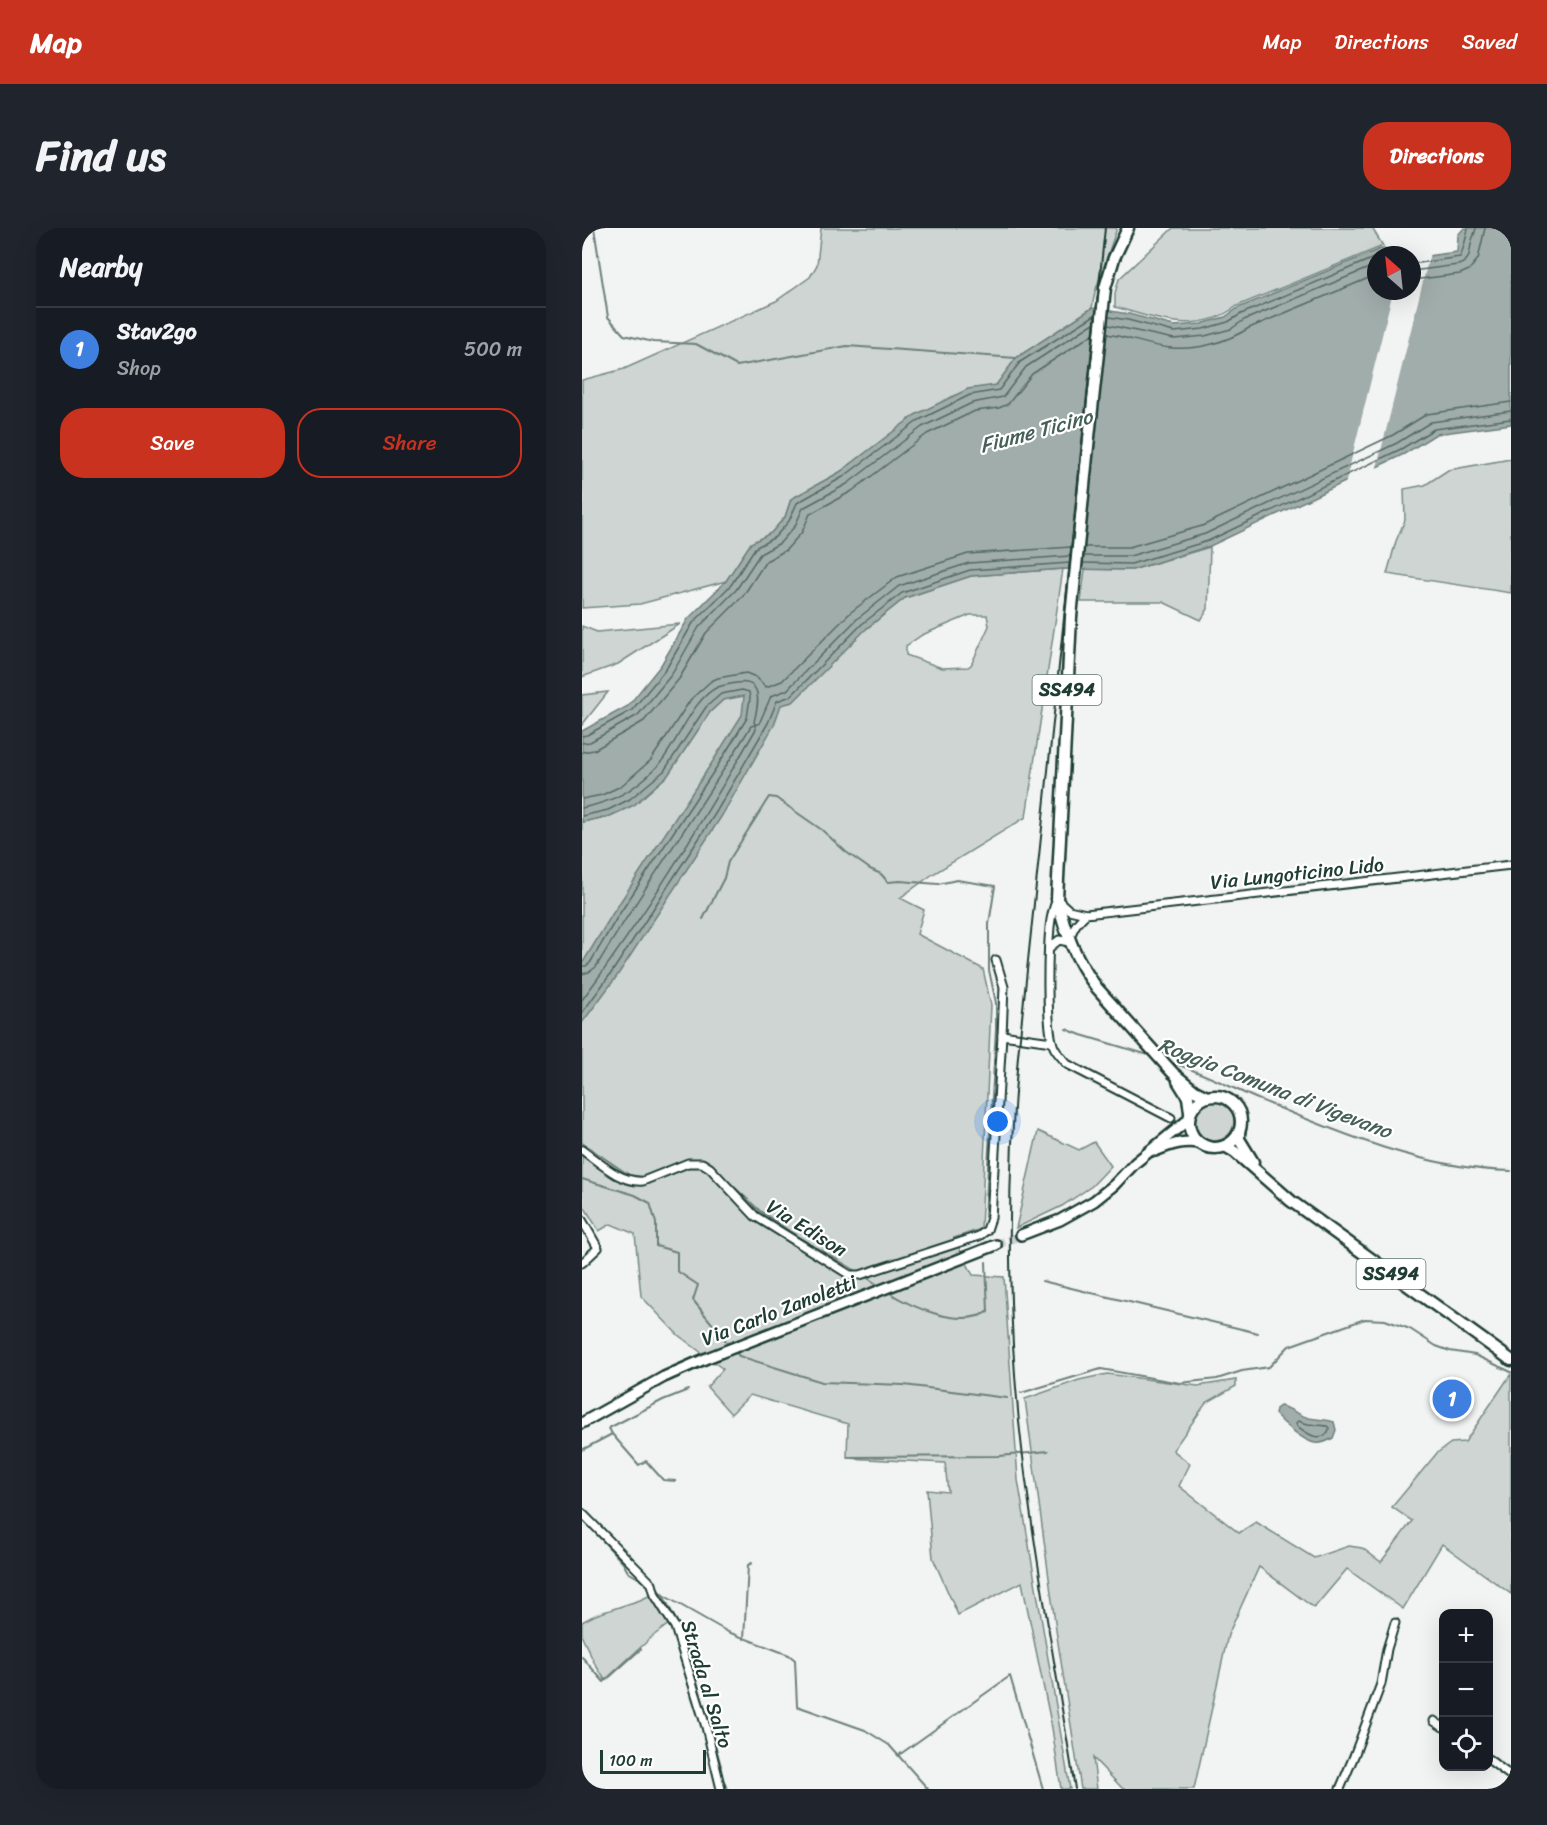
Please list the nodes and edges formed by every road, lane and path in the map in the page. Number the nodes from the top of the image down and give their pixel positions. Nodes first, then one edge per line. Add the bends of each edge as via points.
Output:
1 (1128, 228) edge
2 (1511, 865) edge
3 (1057, 899) junction
4 (1086, 914) junction
5 (1049, 937) junction
6 (1068, 938) junction
7 (1049, 948) junction
8 (996, 960) dead end
9 (1002, 1035) junction
10 (1052, 1042) junction
11 (1173, 1073) junction
12 (1207, 1097) junction
13 (1189, 1116) junction
14 (1171, 1118) dead end
15 (1239, 1132) junction
16 (1198, 1143) junction
17 (1225, 1146) junction
18 (582, 1150) edge
19 (1148, 1154) junction
20 (1273, 1185) junction
21 (582, 1220) edge
22 (1021, 1235) tunnel mouth
23 (996, 1245) tunnel mouth
24 (582, 1263) edge
25 (1511, 1360) edge
26 (582, 1423) edge
27 (582, 1513) edge
28 (1395, 1623) dead end
29 (1434, 1721) dead end
30 (1439, 1724) edge
31 (1493, 1763) edge
32 (1511, 1776) edge
33 (721, 1789) edge
34 (1340, 1789) edge

1 - 3 main road, SS494 via 1104,294 1074,586
2 - 4 street, Via Lungoticino Lido
3 - 4 street via 1069,910
3 - 5 street
3 - 6 main road, SS494
4 - 6 street
5 - 6 street via 1062,931
5 - 7 street
6 - 7 street
6 - 11 main road, SS494 via 1097,988
7 - 10 street
8 - 9 street, Via Edison via 1004,987
9 - 10 street
9 - 18 street, Via Edison via 991,1218 987,1230 863,1274 850,1275 755,1216 702,1163 688,1163 637,1181 624,1178
10 - 14 street via 1067,1064
11 - 12 main road, SS494
11 - 13 main road, SS494 via 1188,1097
12 - 13 main road via 1200,1100
12 - 15 main road, SS494 via 1223,1097 1234,1104 1241,1117
13 - 16 main road, SS494 via 1191,1133
13 - 19 main road
15 - 17 main road
15 - 20 main road, SS494 via 1245,1151
16 - 17 main road via 1211,1148
16 - 19 main road via 1178,1142
17 - 20 main road, SS494
19 - 22 main road via 1094,1201
20 - 25 main road, SS494
21 - 24 street via 598,1248
23 - 26 main road, Via Carlo Zanoletti via 731,1348 664,1377
27 - 33 street, Strada al Salto via 653,1587 675,1627
28 - 34 street via 1381,1684
29 - 30 street
31 - 32 street

